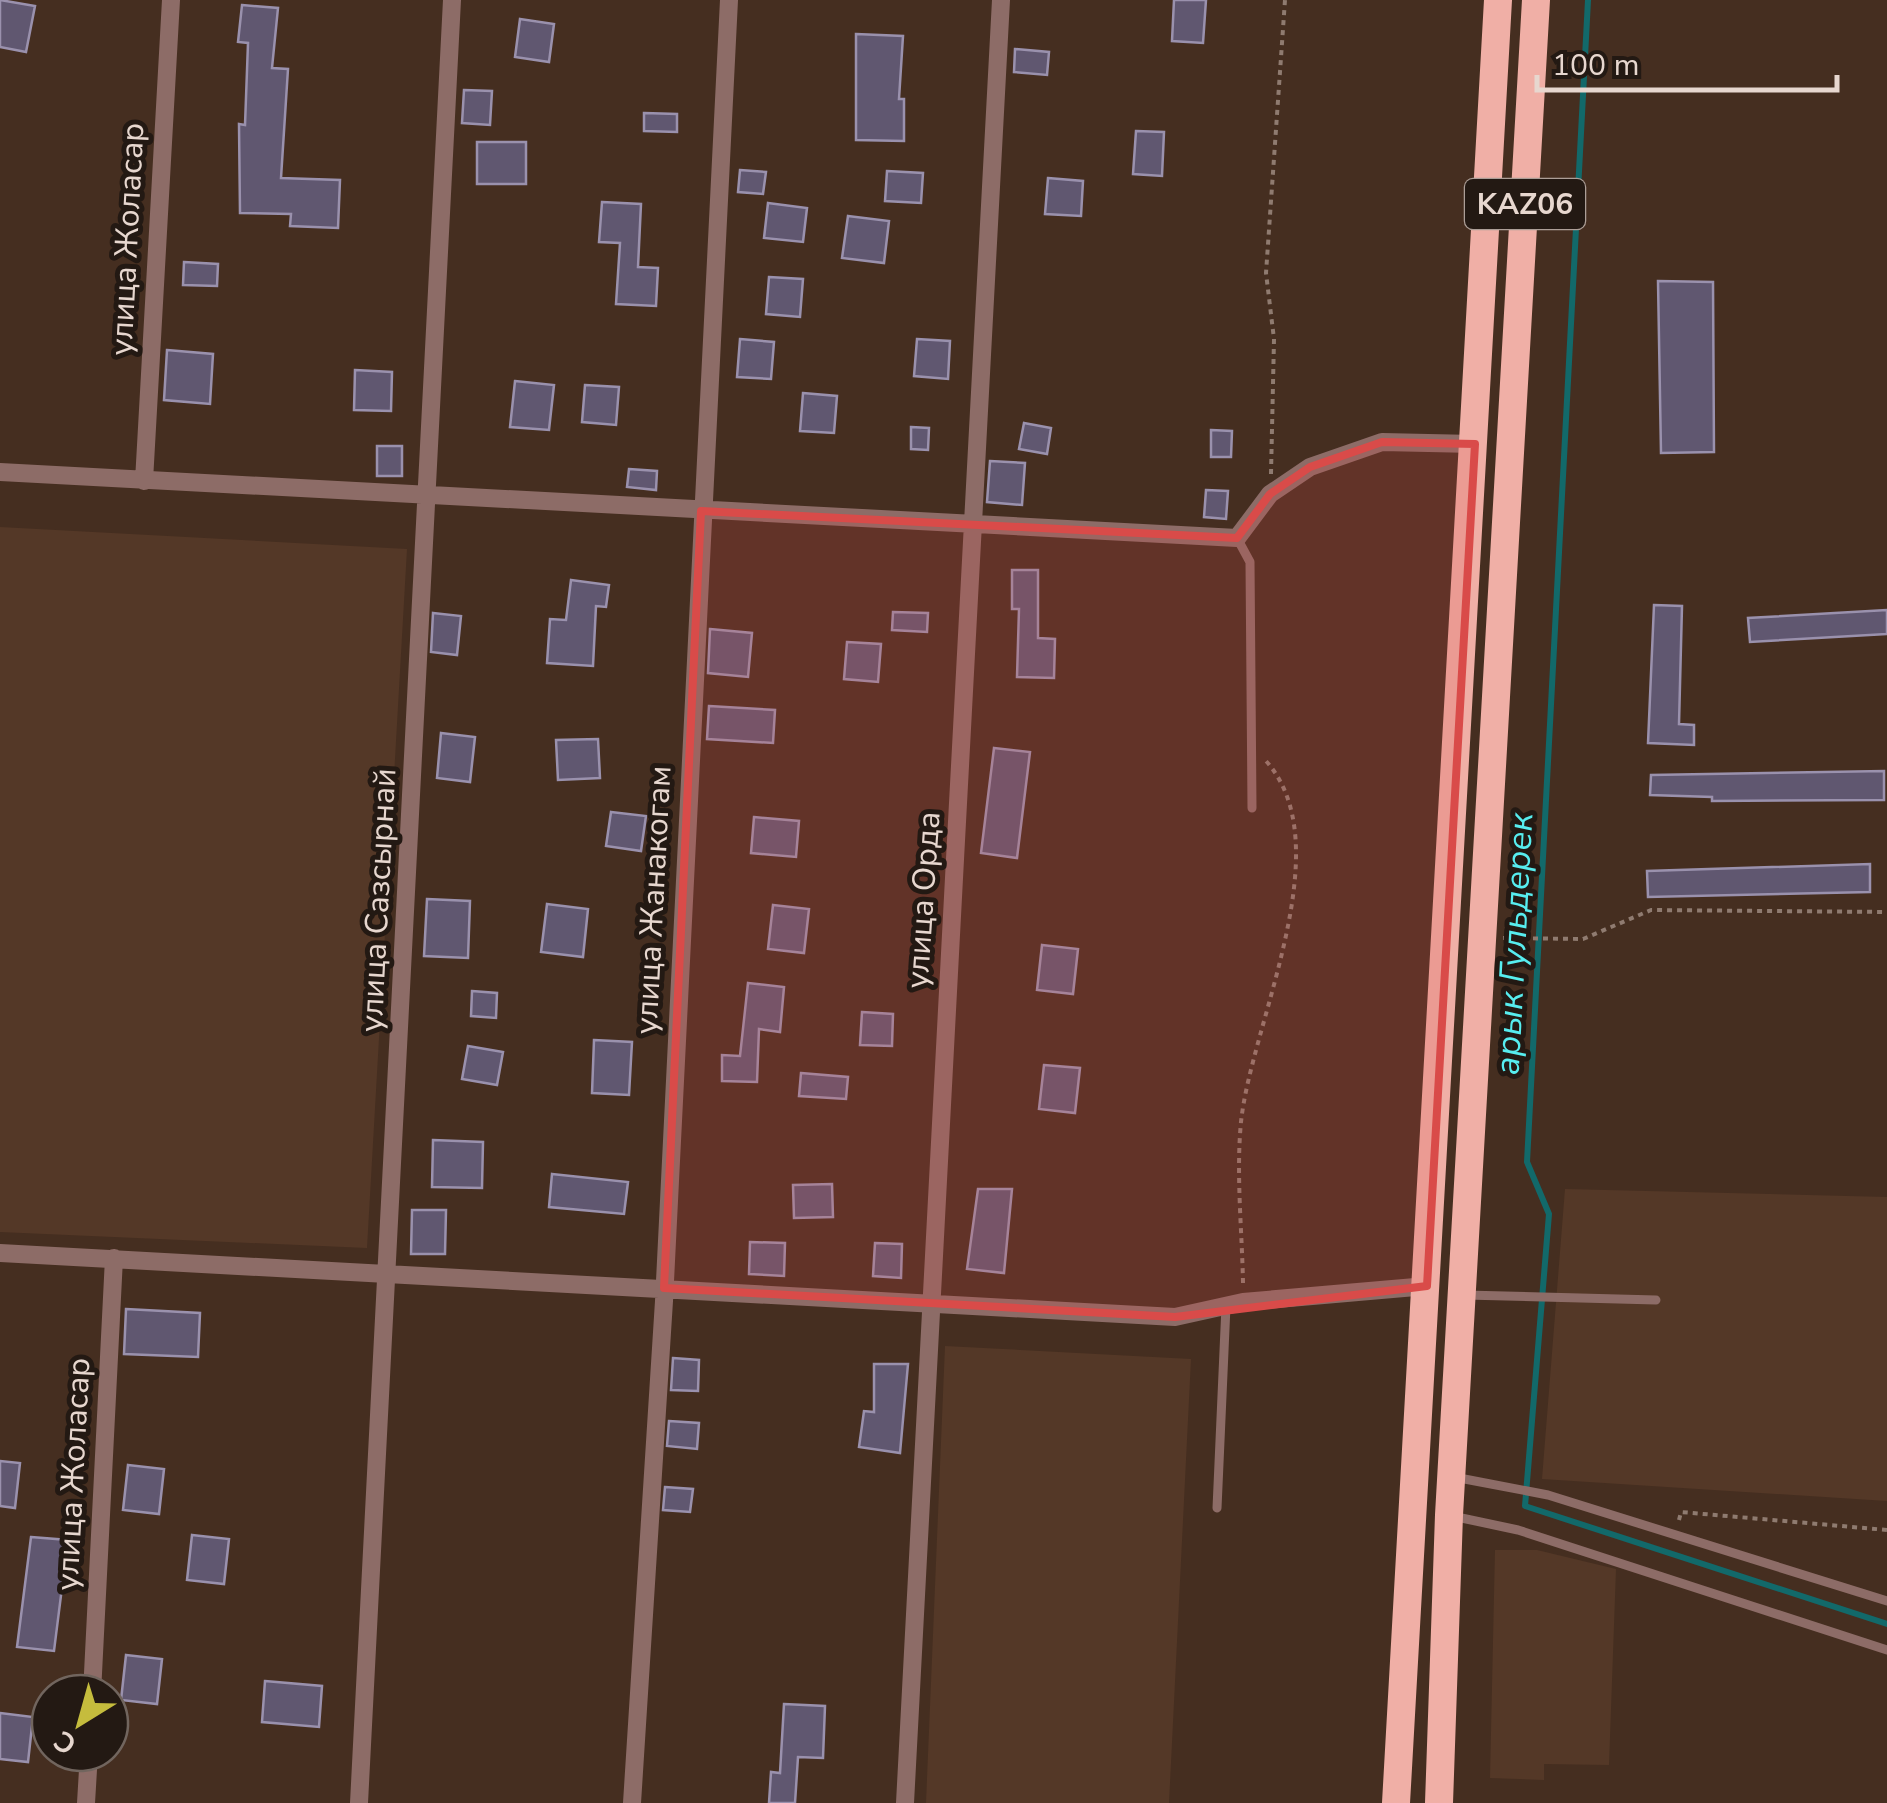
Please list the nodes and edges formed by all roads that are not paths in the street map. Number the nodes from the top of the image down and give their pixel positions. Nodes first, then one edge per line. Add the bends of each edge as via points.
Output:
1 (171, 0) edge
2 (452, 0) edge
3 (729, 0) edge
4 (1001, 0) edge
5 (1498, 0) edge
6 (1536, 0) edge
7 (1477, 405) junction
8 (1514, 407) junction
9 (1474, 444) junction
10 (0, 472) edge
11 (144, 481) junction
12 (427, 492) junction
13 (701, 511) junction
14 (976, 523) junction
15 (1237, 538) junction
16 (1252, 808) dead end
17 (0, 1253) edge
18 (114, 1258) junction
19 (390, 1273) junction
20 (1427, 1286) junction
21 (664, 1288) junction
22 (1462, 1295) junction
23 (1656, 1300) dead end
24 (928, 1303) junction
25 (1235, 1304) junction
26 (1452, 1476) junction
27 (1217, 1508) dead end
28 (1449, 1515) junction
29 (1887, 1601) edge
30 (1887, 1650) edge
31 (93, 1673) edge
32 (88, 1773) edge
33 (86, 1803) edge
34 (359, 1803) edge
35 (632, 1803) edge
36 (906, 1803) edge
37 (1396, 1803) edge
38 (1438, 1803) edge

1 - 11 street, улица Жоласар
2 - 12 street, улица Сазсырнай
3 - 13 street, улица Жанакогам
4 - 14 street, улица Орда
5 - 7 highway, KАZ06
6 - 8 highway, KАZ06
7 - 8 highway
7 - 9 highway, KАZ06
8 - 22 highway, KАZ06
9 - 15 street via 1382,442 1310,467 1270,494
9 - 20 highway, KАZ06
10 - 11 street
11 - 12 street
12 - 13 street
12 - 19 street, улица Сазсырнай
13 - 14 street
13 - 21 street, улица Жанакогам
14 - 15 street
14 - 24 street, улица Орда
15 - 16 lane via 1250,562
17 - 18 street
18 - 19 street
18 - 31 street, улица Жоласар
19 - 21 street
19 - 34 street, улица Сазсырнай
20 - 25 street
20 - 37 highway, KАZ06
21 - 24 street
21 - 35 street, улица Жанакогам
22 - 23 lane
22 - 26 highway, KАZ06
24 - 25 street via 1175,1316
24 - 36 street, улица Орда
25 - 27 lane
26 - 28 highway, KАZ06
26 - 29 lane via 1548,1495
28 - 30 lane via 1518,1530
28 - 38 highway, KАZ06
32 - 33 street

